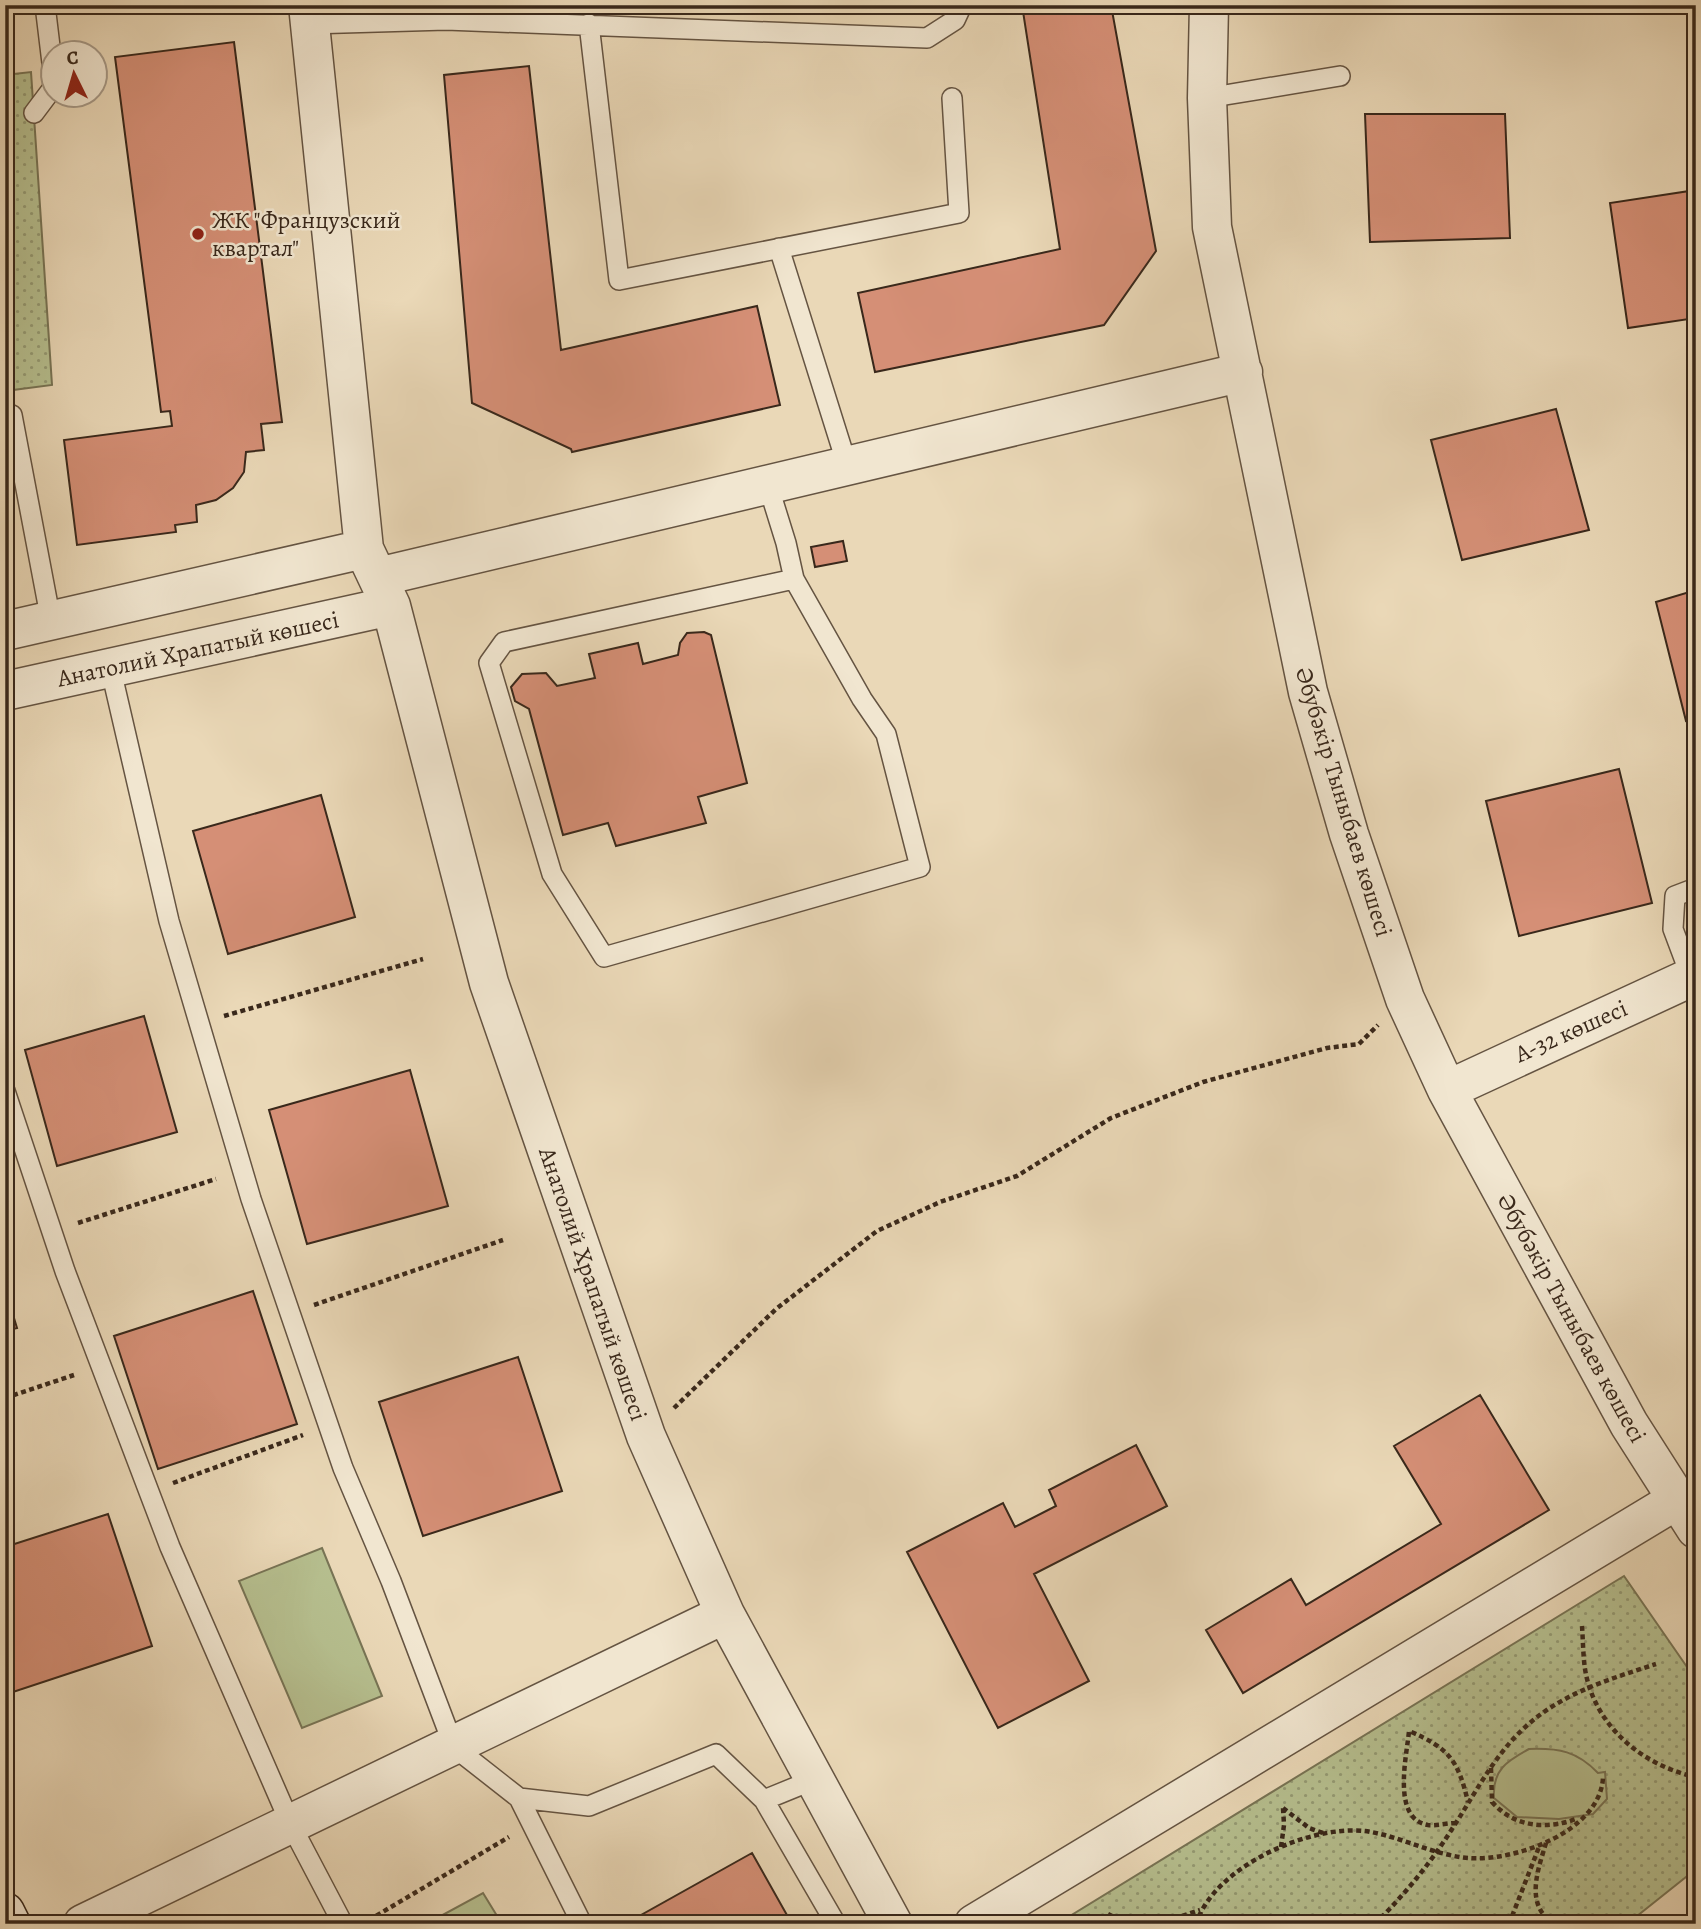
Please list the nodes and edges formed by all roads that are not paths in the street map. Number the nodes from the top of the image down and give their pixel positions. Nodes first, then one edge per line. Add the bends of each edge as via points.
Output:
1 (45, 5) edge
2 (962, 5) edge
3 (1209, 5) edge
4 (308, 14) edge
5 (589, 24) junction
6 (49, 38) edge
7 (1340, 76) dead end
8 (953, 98) dead end
9 (1207, 98) junction
10 (38, 108) edge
11 (34, 113) dead end
12 (779, 248) junction
13 (1243, 372) junction
14 (12, 415) dead end
15 (848, 468) junction
16 (768, 485) junction
17 (378, 577) junction
18 (794, 579) junction
19 (51, 621) junction
20 (5, 631) edge
21 (110, 666) junction
22 (5, 691) edge
23 (1696, 888) edge
24 (1693, 976) edge
25 (1447, 1090) junction
26 (5, 1091) edge
27 (1685, 1515) edge
28 (725, 1614) junction
29 (454, 1747) junction
30 (813, 1780) junction
31 (519, 1798) junction
32 (764, 1800) junction
33 (291, 1825) junction
34 (5, 1912) edge
35 (11, 1924) edge
36 (83, 1924) edge
37 (343, 1924) edge
38 (582, 1924) edge
39 (836, 1924) edge
40 (893, 1924) edge
41 (974, 1924) edge

1 - 6 lane
2 - 5 lane via 955,20 927,38
3 - 9 street, Әбубәкір Тыныбаев көшесі
4 - 5 lane
4 - 17 street, Анатолий Храпатый көшесі
5 - 12 lane via 619,280
7 - 9 lane
8 - 12 lane via 960,212
9 - 13 street, Әбубәкір Тыныбаев көшесі via 1212,227
10 - 11 lane
12 - 15 lane
13 - 15 street
13 - 25 street, Әбубәкір Тыныбаев көшесі via 1308,692 1349,835 1405,999
14 - 19 lane
15 - 16 street
16 - 17 street
16 - 18 lane
17 - 19 street
17 - 21 street, Анатолий Храпатый көшесі
17 - 28 street, Анатолий Храпатый көшесі via 489,983 646,1436
18 - 18 lane via 886,734 920,867 604,957 552,874 489,663 504,642
19 - 20 street
21 - 22 street, Анатолий Храпатый көшесі
21 - 29 lane via 169,921 243,1170 329,1426
23 - 24 lane via 1675,896 1673,929
24 - 25 street, А-32 көшесі
25 - 27 street, Әбубәкір Тыныбаев көшесі via 1629,1424
26 - 33 lane via 65,1271 170,1547
27 - 41 street
28 - 29 street
28 - 30 street, Анатолий Храпатый көшесі
29 - 31 lane
29 - 33 street
30 - 32 lane
30 - 40 street, Анатолий Храпатый көшесі
31 - 32 lane via 589,1807 716,1754
31 - 38 lane
32 - 39 lane
33 - 36 street
33 - 37 lane
34 - 35 street

